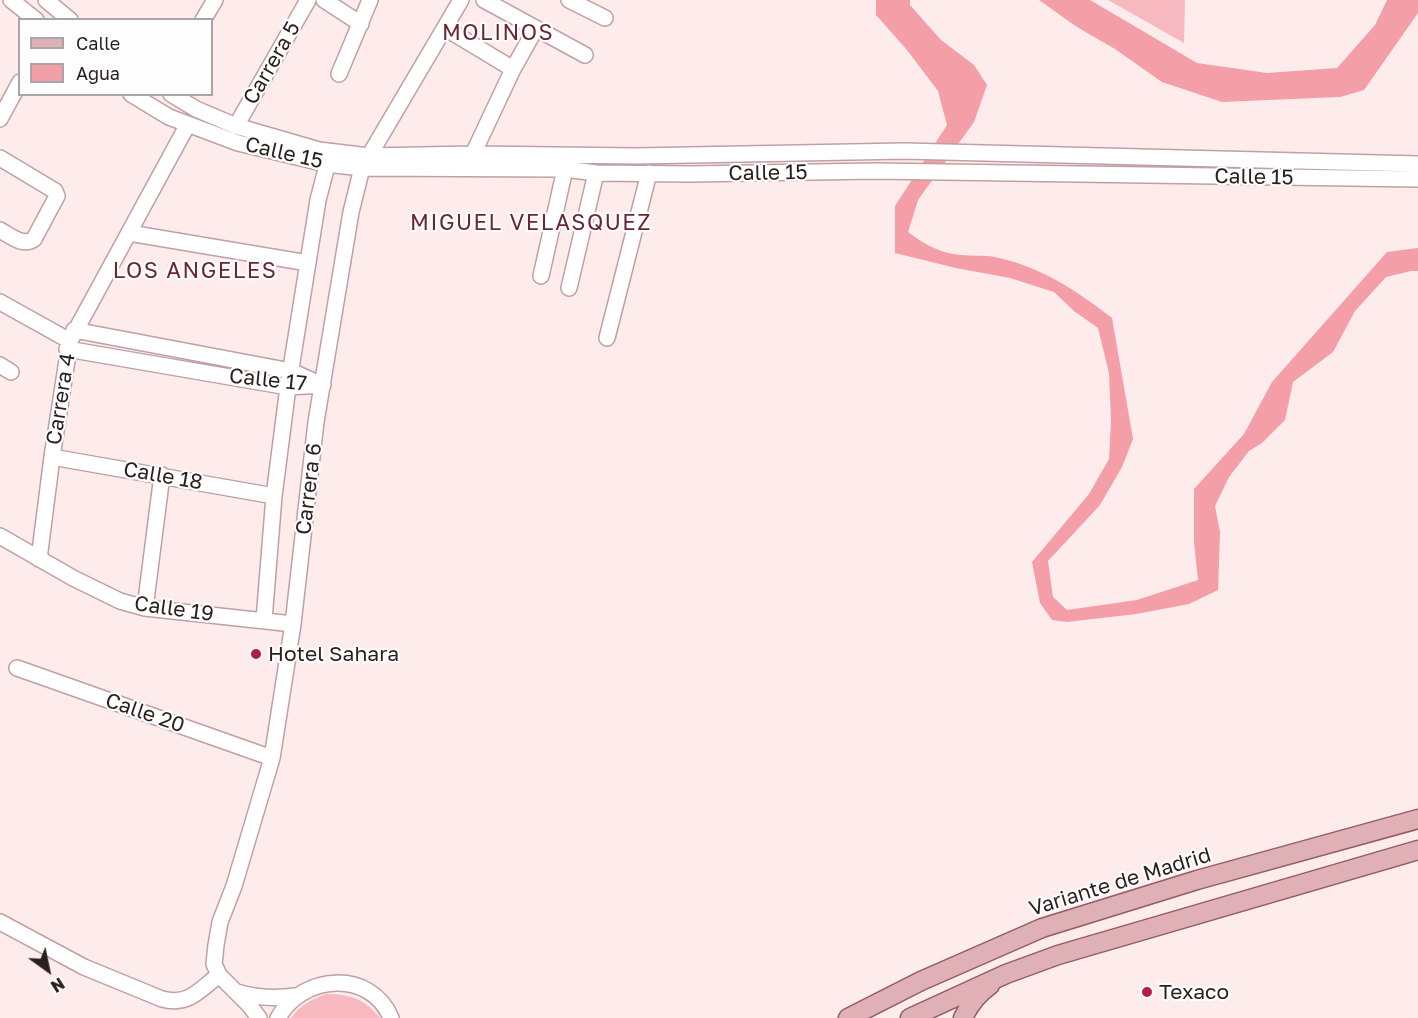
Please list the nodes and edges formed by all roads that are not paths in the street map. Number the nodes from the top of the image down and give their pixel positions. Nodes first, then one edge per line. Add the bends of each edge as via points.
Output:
1 (11, 0) edge
2 (46, 0) edge
3 (215, 0) edge
4 (308, 0) edge
5 (324, 0) edge
6 (370, 0) edge
7 (461, 0) edge
8 (484, 0) edge
9 (569, 0) edge
10 (34, 18) edge
11 (68, 18) edge
12 (204, 18) edge
13 (605, 18) dead end
14 (361, 24) junction
15 (445, 28) junction
16 (536, 28) junction
17 (585, 55) dead end
18 (513, 69) junction
19 (339, 74) dead end
20 (18, 86) edge
21 (134, 96) edge
22 (174, 96) edge
23 (0, 119) edge
24 (188, 124) junction
25 (236, 126) junction
26 (879, 151) junction
27 (473, 154) junction
28 (1117, 157) junction
29 (0, 158) edge
30 (328, 158) junction
31 (366, 162) junction
32 (1418, 164) edge
33 (565, 169) junction
34 (875, 171) junction
35 (596, 172) junction
36 (649, 173) junction
37 (1114, 176) junction
38 (1418, 179) edge
39 (0, 230) edge
40 (129, 233) junction
41 (308, 263) junction
42 (541, 276) dead end
43 (569, 288) dead end
44 (0, 302) edge
45 (607, 338) dead end
46 (70, 340) junction
47 (291, 371) junction
48 (323, 386) junction
49 (288, 387) junction
50 (52, 457) junction
51 (162, 475) junction
52 (274, 495) junction
53 (0, 536) edge
54 (39, 558) junction
55 (145, 608) junction
56 (264, 620) junction
57 (293, 624) junction
58 (17, 668) dead end
59 (272, 758) junction
60 (1418, 819) edge
61 (1418, 850) edge
62 (0, 922) edge
63 (1005, 974) junction
64 (219, 975) junction
65 (234, 992) junction
66 (295, 996) junction
67 (259, 1018) edge
68 (278, 1018) edge
69 (391, 1018) edge
70 (848, 1018) edge
71 (910, 1018) edge
72 (963, 1018) edge

1 - 10 street
2 - 11 street
3 - 12 street
4 - 25 street, Carrera 5
5 - 14 street
6 - 14 street
7 - 15 street, Carrera 6
8 - 16 street
9 - 13 street
14 - 19 street
15 - 18 street
15 - 31 street, Carrera 6
16 - 17 street
16 - 18 street
18 - 27 street
20 - 23 street
21 - 24 street, Calle 15
22 - 25 street, Calle 15
24 - 30 street, Calle 15 via 238,143
24 - 40 street, Carrera 4
25 - 30 street, Calle 15 via 319,150
26 - 27 street, Calle 15 via 636,156
26 - 28 street, Calle 15
26 - 34 street
27 - 31 street, Calle 15
28 - 32 street, Calle 15
28 - 37 street
29 - 39 street via 55,191 57,196 29,243
30 - 31 street, Calle 15
30 - 41 street, Carrera 6
31 - 33 street, Calle 15
31 - 48 street, Carrera 6 via 351,212
33 - 35 street, Calle 15
33 - 42 street
34 - 36 street, Calle 15
34 - 37 street, Calle 15
35 - 36 street, Calle 15
35 - 43 street
36 - 45 street
37 - 38 street, Calle 15
40 - 41 street
40 - 46 street, Carrera 4
41 - 47 street, Carrera 6
44 - 46 street, Calle 17
46 - 47 street, Calle 17
46 - 49 street, Calle 17
46 - 50 street, Carrera 4
47 - 48 street, Calle 17
47 - 49 street, Carrera 6
48 - 49 street, Calle 17
48 - 57 street, Carrera 6
49 - 52 street, Carrera 6
50 - 51 street, Calle 18
50 - 54 street, Carrera 4
51 - 52 street, Calle 18
51 - 55 street
52 - 56 street, Carrera 6
53 - 54 street, Calle 19
54 - 55 street, Calle 19 via 111,596
55 - 56 street, Calle 19
56 - 57 street, Calle 19
57 - 59 street, Carrera 6
58 - 59 street, Calle 20
59 - 64 street, Carrera 6 via 220,922 214,964
60 - 70 main road, Variante de Madrid via 1042,928
61 - 63 main road
62 - 64 street via 84,967 175,1003 188,999
63 - 71 main road
63 - 72 main road via 984,989
64 - 65 street
65 - 66 street via 275,999
65 - 67 street
66 - 68 street
66 - 69 street via 328,983 346,984 378,999

